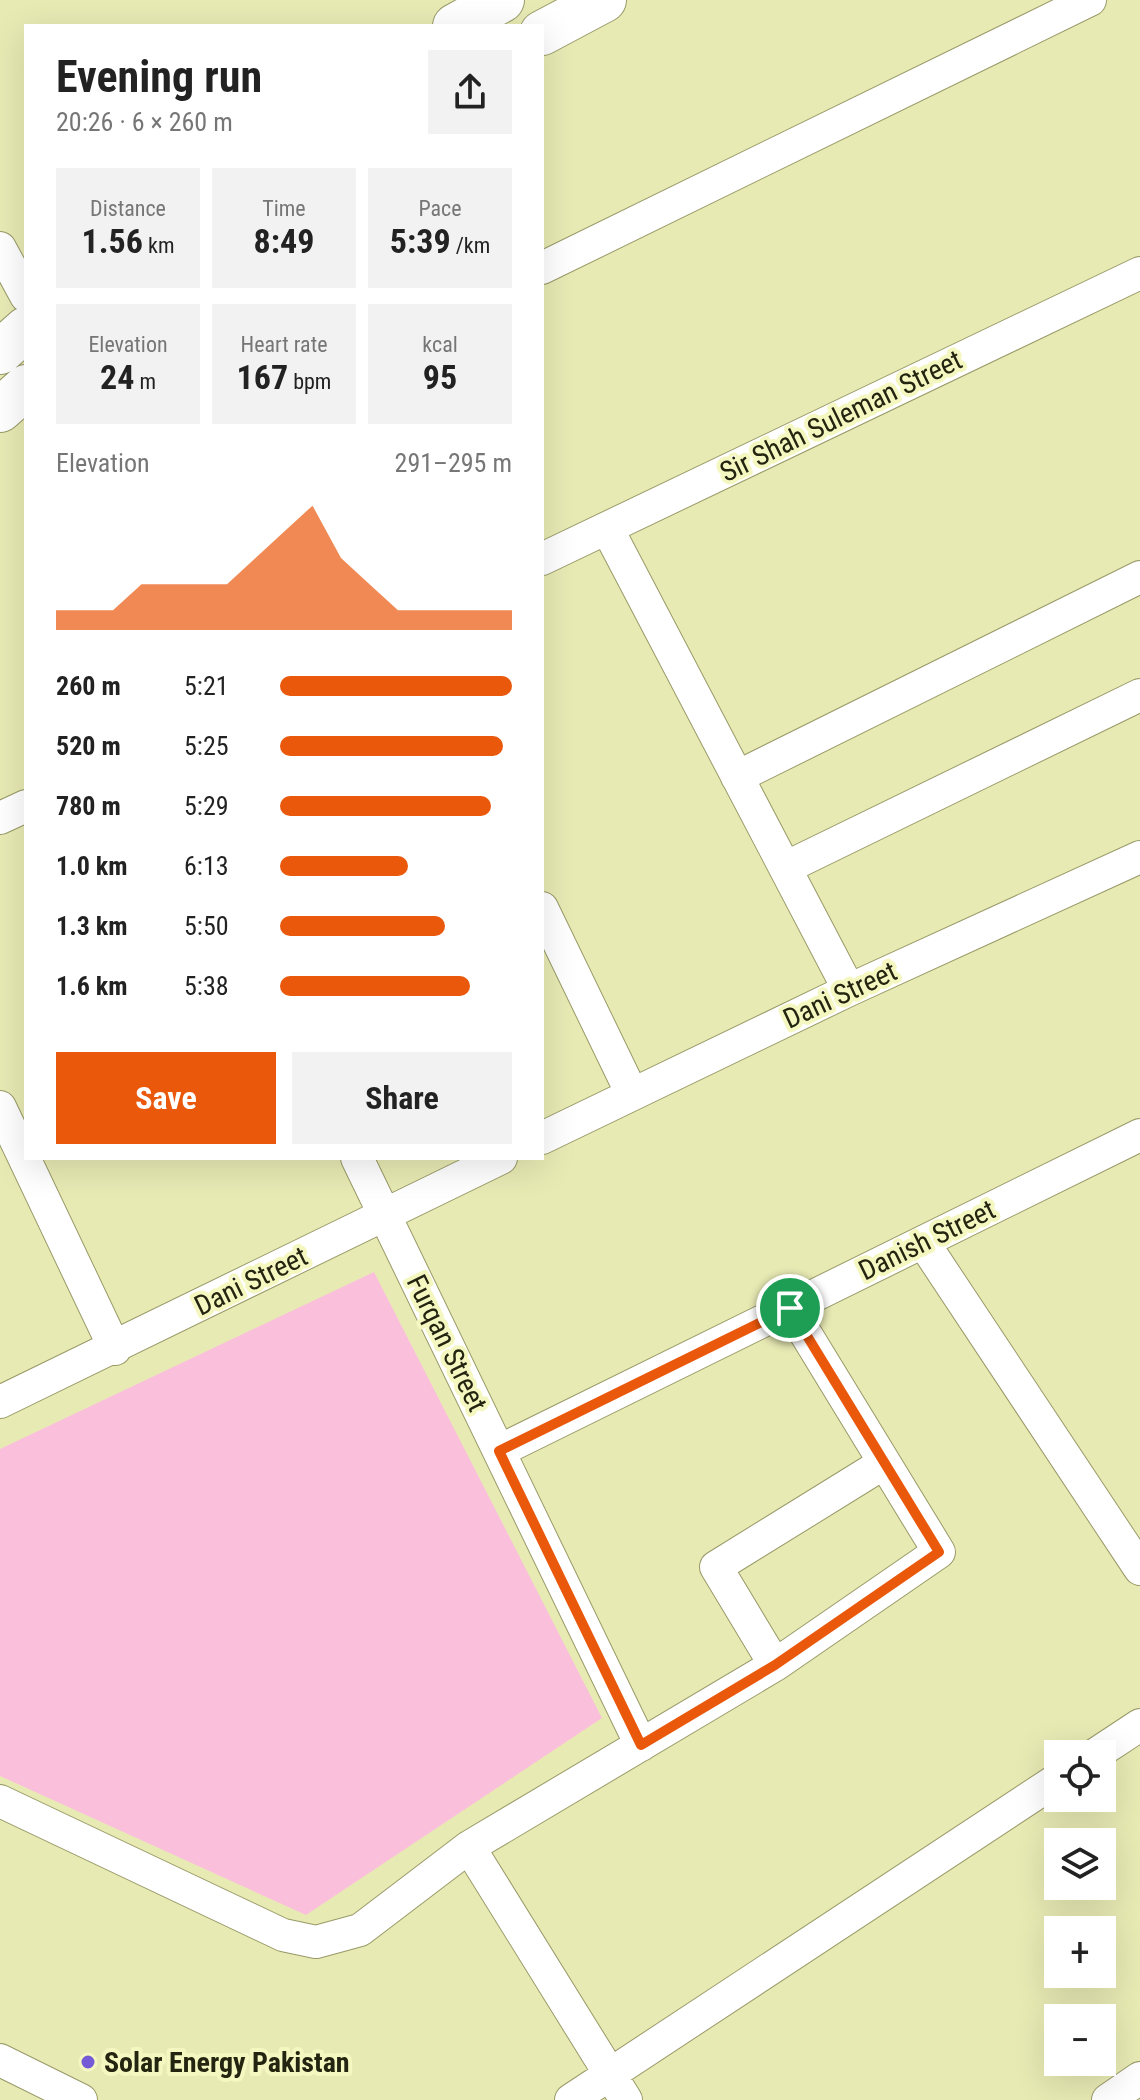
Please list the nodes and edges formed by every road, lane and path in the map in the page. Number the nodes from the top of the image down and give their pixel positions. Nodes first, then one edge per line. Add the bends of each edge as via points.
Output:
1 (502, 0) edge
2 (604, 0) edge
3 (1090, 0) edge
4 (459, 24) edge
5 (544, 32) edge
6 (0, 248) edge
7 (544, 267) edge
8 (1140, 273) edge
9 (24, 292) edge
10 (24, 331) edge
11 (0, 352) edge
12 (24, 389) edge
13 (0, 410) edge
14 (607, 528) junction
15 (544, 558) edge
16 (1140, 577) edge
17 (1140, 695) edge
18 (737, 777) junction
19 (24, 807) edge
20 (0, 818) edge
21 (1140, 857) edge
22 (785, 868) junction
23 (544, 912) edge
24 (849, 990) junction
25 (632, 1094) junction
26 (0, 1107) edge
27 (544, 1137) edge
28 (1138, 1140) edge
29 (24, 1158) edge
30 (25, 1160) edge
31 (358, 1160) edge
32 (497, 1160) edge
33 (385, 1215) junction
34 (923, 1242) junction
35 (790, 1308) junction
36 (115, 1349) junction
37 (0, 1402) edge
38 (499, 1451) junction
39 (884, 1463) junction
40 (1140, 1569) edge
41 (775, 1665) junction
42 (1140, 1725) edge
43 (1116, 1741) edge
44 (641, 1745) junction
45 (1044, 1789) edge
46 (0, 1801) edge
47 (469, 1847) junction
48 (7, 2070) edge
49 (1140, 2078) edge
50 (618, 2087) edge
51 (81, 2100) edge
52 (571, 2100) edge
53 (1108, 2100) edge

1 - 4 street
2 - 5 street
3 - 7 street
6 - 9 street
8 - 14 street, Sir Shah Suleman Street
10 - 11 street
12 - 13 street
14 - 15 street, Sir Shah Suleman Street
14 - 18 street
16 - 18 street
17 - 22 street
18 - 22 street
19 - 20 street
21 - 24 street, Dani Street
22 - 24 street
23 - 25 street
24 - 25 street, Dani Street
25 - 27 street, Dani Street
26 - 29 street
28 - 34 street, Danish Street
30 - 36 street
31 - 33 street, Furqan Street
32 - 33 street, Dani Street
33 - 36 street, Dani Street
33 - 38 street, Furqan Street
34 - 35 street, Danish Street
34 - 40 street
35 - 38 street, Danish Street
35 - 39 street
36 - 37 street, Dani Street
38 - 44 street, Furqan Street
39 - 41 street via 939,1552
39 - 41 street via 716,1567
41 - 44 street
42 - 43 street
44 - 47 street
45 - 50 street
46 - 47 street via 283,1935 316,1942 360,1930
47 - 50 street
48 - 51 street
49 - 53 street
50 - 52 street

